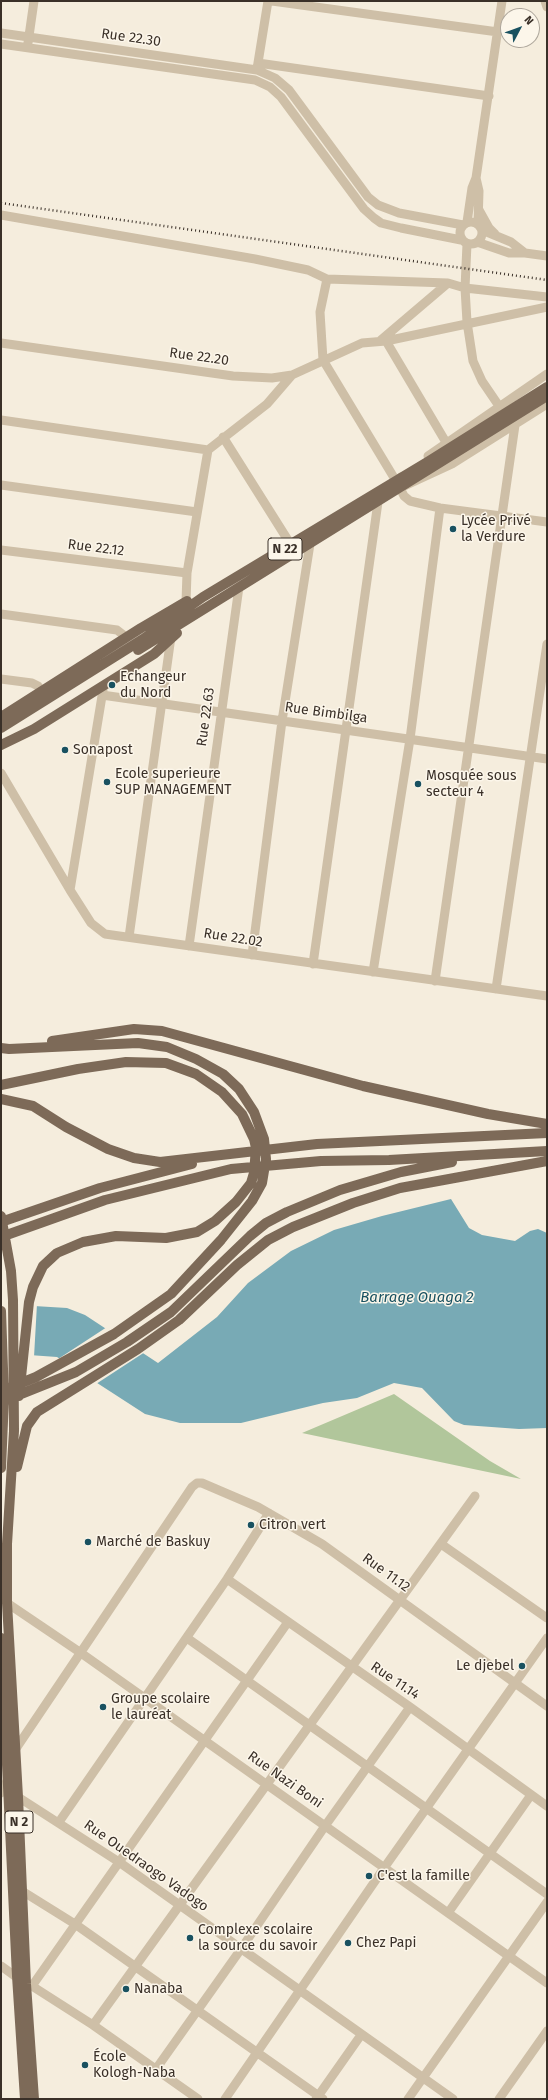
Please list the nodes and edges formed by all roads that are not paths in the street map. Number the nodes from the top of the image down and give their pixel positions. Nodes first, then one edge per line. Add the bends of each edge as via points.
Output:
1 (34, 1) edge
2 (268, 1) edge
3 (272, 1) edge
4 (502, 1) edge
5 (545, 1) edge
6 (547, 7) edge
7 (498, 32) junction
8 (1, 33) edge
9 (29, 37) junction
10 (1, 44) edge
11 (27, 48) junction
12 (257, 67) junction
13 (255, 80) junction
14 (489, 96) junction
15 (476, 178) junction
16 (478, 209) junction
17 (1, 215) edge
18 (465, 223) junction
19 (480, 227) junction
20 (498, 237) junction
21 (464, 242) junction
22 (477, 242) junction
23 (525, 252) junction
24 (547, 256) edge
25 (327, 279) junction
26 (448, 284) junction
27 (465, 288) junction
28 (547, 296) edge
29 (547, 307) edge
30 (467, 322) junction
31 (384, 340) junction
32 (1, 343) edge
33 (323, 360) junction
34 (547, 374) edge
35 (292, 375) junction
36 (547, 387) edge
37 (547, 396) edge
38 (547, 404) edge
39 (499, 406) junction
40 (1, 420) edge
41 (515, 425) junction
42 (223, 437) junction
43 (447, 444) junction
44 (208, 450) junction
45 (1, 485) edge
46 (398, 485) junction
47 (378, 502) junction
48 (440, 508) junction
49 (197, 512) junction
50 (501, 515) junction
51 (547, 522) edge
52 (310, 544) junction
53 (291, 545) junction
54 (1, 550) edge
55 (187, 573) junction
56 (239, 587) junction
57 (203, 597) junction
58 (186, 602) junction
59 (210, 606) junction
60 (1, 614) edge
61 (126, 637) junction
62 (170, 637) junction
63 (145, 642) junction
64 (547, 644) edge
65 (1, 678) edge
66 (103, 691) junction
67 (42, 692) junction
68 (162, 703) junction
69 (221, 712) junction
70 (1, 717) edge
71 (282, 721) junction
72 (1, 728) edge
73 (346, 730) junction
74 (1, 734) edge
75 (410, 739) junction
76 (1, 745) edge
77 (469, 747) junction
78 (531, 756) junction
79 (547, 759) edge
80 (1, 773) edge
81 (70, 890) junction
82 (129, 937) junction
83 (189, 946) junction
84 (252, 956) junction
85 (312, 964) junction
86 (373, 972) junction
87 (435, 981) junction
88 (496, 989) junction
89 (547, 996) edge
90 (5, 1048) edge
91 (1, 1085) edge
92 (1, 1099) edge
93 (547, 1124) edge
94 (547, 1133) edge
95 (547, 1151) edge
96 (227, 1155) junction
97 (483, 1155) junction
98 (547, 1161) edge
99 (1, 1216) edge
100 (1, 1222) edge
101 (1, 1237) edge
102 (1, 1311) edge
103 (8, 1356) junction
104 (1, 1391) edge
105 (1, 1402) edge
106 (14, 1431) junction
107 (1, 1468) edge
108 (11, 1492) junction
109 (475, 1496) dead end
110 (269, 1513) junction
111 (440, 1544) junction
112 (227, 1579) junction
113 (399, 1599) junction
114 (7, 1603) junction
115 (547, 1618) edge
116 (288, 1622) junction
117 (1, 1638) edge
118 (187, 1638) junction
119 (547, 1638) edge
120 (81, 1653) junction
121 (351, 1667) junction
122 (246, 1681) junction
123 (516, 1684) junction
124 (145, 1698) junction
125 (547, 1706) edge
126 (410, 1707) junction
127 (308, 1726) junction
128 (205, 1740) junction
129 (15, 1750) junction
130 (469, 1750) junction
131 (368, 1767) junction
132 (8, 1779) junction
133 (266, 1784) junction
134 (1, 1793) edge
135 (531, 1795) junction
136 (18, 1797) junction
137 (1, 1800) edge
138 (547, 1806) edge
139 (9, 1808) junction
140 (427, 1808) junction
141 (59, 1822) junction
142 (325, 1826) junction
143 (489, 1853) junction
144 (119, 1862) junction
145 (384, 1868) junction
146 (22, 1891) junction
147 (547, 1894) edge
148 (547, 1902) edge
149 (179, 1905) junction
150 (448, 1913) junction
151 (75, 1924) junction
152 (241, 1949) junction
153 (509, 1956) junction
154 (1, 1966) edge
155 (135, 1967) junction
156 (17, 1976) junction
157 (547, 1982) edge
158 (29, 1985) junction
159 (298, 1991) junction
160 (197, 2010) junction
161 (93, 2025) junction
162 (547, 2031) edge
163 (361, 2035) junction
164 (257, 2052) junction
165 (156, 2069) junction
166 (423, 2079) junction
167 (319, 2098) edge
168 (25, 2099) edge
169 (34, 2099) edge
170 (198, 2099) edge
171 (225, 2099) edge
172 (408, 2099) edge
173 (453, 2099) edge
174 (499, 2099) edge

1 - 9 street
2 - 12 street
3 - 7 street
4 - 7 street
5 - 6 street
7 - 14 street
8 - 9 street, Rue 22.30
9 - 11 street
9 - 12 street, Rue 22.30
10 - 11 street, Rue 22.30
11 - 13 street, Rue 22.30
12 - 13 street
12 - 14 street, Rue 22.30
12 - 18 street via 276,78 289,90 368,197 378,205 398,213
13 - 21 street, Rue 22.30 via 270,87 281,97 364,209 374,218 401,228
14 - 15 street
15 - 16 street via 479,191
15 - 18 street
16 - 19 street
16 - 20 street via 489,228
17 - 25 street via 255,259 308,270
18 - 19 street
18 - 21 street via 460,230
19 - 20 street
19 - 22 street via 481,237
20 - 23 street via 512,242
21 - 22 street
21 - 27 street
22 - 23 street via 509,253
23 - 24 street
25 - 26 street
25 - 33 street via 320,312
26 - 27 street
26 - 31 street
27 - 28 street
27 - 30 street
29 - 30 street, Rue 22.20
30 - 31 street, Rue 22.20
30 - 39 street via 473,361 482,381
31 - 33 street, Rue 22.20 via 350,348
31 - 43 street
32 - 35 street, Rue 22.20 via 233,376 258,378
33 - 35 street, Rue 22.20
33 - 46 street
34 - 39 street
35 - 42 street via 266,404
36 - 46 main road, N 22
37 - 46 main road, N 22
38 - 41 street
39 - 43 street
40 - 44 street
41 - 46 street via 452,464
41 - 50 street
42 - 44 street
42 - 53 street
43 - 46 street via 424,458
44 - 49 street
45 - 49 street
46 - 47 main road, N 22
46 - 48 street via 410,501
46 - 53 main road, N 22
47 - 52 main road, N 22
47 - 73 street
48 - 50 street
48 - 75 street
49 - 55 street
50 - 51 street
50 - 77 street
52 - 56 main road, N 22
52 - 71 street
53 - 57 main road, N 22
54 - 55 street, Rue 22.12
55 - 58 street
56 - 59 main road, N 22
56 - 69 street, Rue 22.63
57 - 58 main road
57 - 63 main road, N 22
58 - 61 main road
59 - 62 main road via 199,618
59 - 63 main road, N 22
60 - 61 street via 117,630
61 - 67 main road
62 - 66 main road via 154,654
62 - 68 street
63 - 72 main road, N 22
63 - 74 main road, N 22
64 - 78 street
65 - 67 street via 32,683
66 - 68 street, Rue Bimbilga
66 - 76 main road
66 - 81 street
67 - 70 main road
68 - 69 street, Rue Bimbilga
68 - 82 street
69 - 71 street, Rue Bimbilga
69 - 83 street, Rue 22.63
71 - 73 street, Rue Bimbilga
71 - 84 street
73 - 75 street, Rue Bimbilga
73 - 85 street
75 - 77 street, Rue Bimbilga
75 - 86 street
77 - 78 street, Rue Bimbilga
77 - 87 street
78 - 79 street, Rue Bimbilga
78 - 88 street
80 - 81 street, Rue 22.02
81 - 82 street, Rue 22.02 via 98,929 110,935
82 - 83 street, Rue 22.02
83 - 84 street, Rue 22.02
84 - 85 street, Rue 22.02
85 - 86 street, Rue 22.02
86 - 87 street, Rue 22.02
87 - 88 street, Rue 22.02
88 - 89 street, Rue 22.02
90 - 93 main road via 126,1030 162,1031 363,1086
90 - 104 main road via 138,1043 167,1047 196,1059 223,1074 239,1089 254,1112 264,1139 266,1159 262,1183 252,1201 221,1240 171,1294 114,1334 36,1377
91 - 106 main road via 126,1062 166,1063 196,1074 222,1092 242,1114 254,1139 256,1160 251,1183 236,1202 215,1221 197,1232 166,1238 116,1236 83,1242 57,1253 43,1266 33,1286 29,1302
92 - 96 main road via 33,1106 108,1149 134,1158 160,1162
94 - 96 main road via 317,1144
95 - 97 main road
96 - 100 main road via 100,1188
97 - 101 main road via 321,1161 232,1170 104,1200
97 - 105 main road via 340,1190 287,1212 266,1223 171,1312 127,1342 76,1372
98 - 108 main road via 400,1188 353,1203 268,1240 237,1265 179,1320 138,1349 37,1412 27,1426
99 - 103 main road, N 2 via 14,1300
102 - 103 main road, N 2
103 - 106 main road, N 2
103 - 107 main road, N 2
106 - 108 main road, N 2
108 - 114 main road, N 2 via 7,1544
109 - 111 street
110 - 112 street
110 - 113 street, Rue 11.12 via 322,1544
110 - 120 street, Rue 11.12 via 197,1483
111 - 113 street
111 - 115 street
112 - 116 street, Rue 11.14
112 - 118 street
113 - 121 street
113 - 123 street, Rue 11.12
114 - 120 street, Rue Nazi Boni
114 - 129 main road, N 2
116 - 121 street, Rue 11.14
116 - 122 street
117 - 132 main road, N 2
118 - 122 street
118 - 124 street
119 - 123 street
120 - 124 street, Rue Nazi Boni
120 - 129 street
121 - 126 street, Rue 11.14
121 - 127 street
122 - 127 street
122 - 128 street
123 - 125 street, Rue 11.12
123 - 130 street
124 - 128 street, Rue Nazi Boni
124 - 141 street
126 - 130 street, Rue 11.14
126 - 131 street
127 - 131 street
127 - 133 street
128 - 133 street, Rue Nazi Boni
128 - 144 street
129 - 136 main road, N 2
130 - 135 street, Rue 11.14
130 - 140 street
131 - 140 street
131 - 142 street
132 - 134 street
132 - 139 main road, N 2
133 - 142 street, Rue Nazi Boni
133 - 149 street
135 - 138 street, Rue 11.14
135 - 143 street
136 - 141 street, Rue Ouedraogo Vadogo
136 - 146 main road, N 2
137 - 139 street via 6,1802
139 - 156 main road, N 2
140 - 143 street
140 - 145 street
141 - 144 street, Rue Ouedraogo Vadogo
142 - 145 street, Rue Nazi Boni
142 - 152 street
143 - 147 street
143 - 150 street
144 - 149 street, Rue Ouedraogo Vadogo
144 - 151 street
145 - 150 street, Rue Nazi Boni
145 - 159 street
146 - 151 street
146 - 158 main road, N 2
148 - 153 street
149 - 152 street, Rue Ouedraogo Vadogo
149 - 155 street
150 - 153 street, Rue Nazi Boni
151 - 155 street
151 - 158 street
152 - 159 street, Rue Ouedraogo Vadogo
152 - 160 street
153 - 157 street, Rue Nazi Boni
153 - 166 street
154 - 156 street
155 - 160 street
155 - 161 street
156 - 158 street
156 - 168 main road, N 2
158 - 161 street
158 - 169 main road, N 2
159 - 163 street, Rue Ouedraogo Vadogo
159 - 164 street
160 - 164 street
160 - 165 street
161 - 165 street
162 - 174 street
163 - 166 street, Rue Ouedraogo Vadogo
163 - 167 street
164 - 167 street
164 - 171 street
165 - 170 street
166 - 172 street
166 - 173 street, Rue Ouedraogo Vadogo

